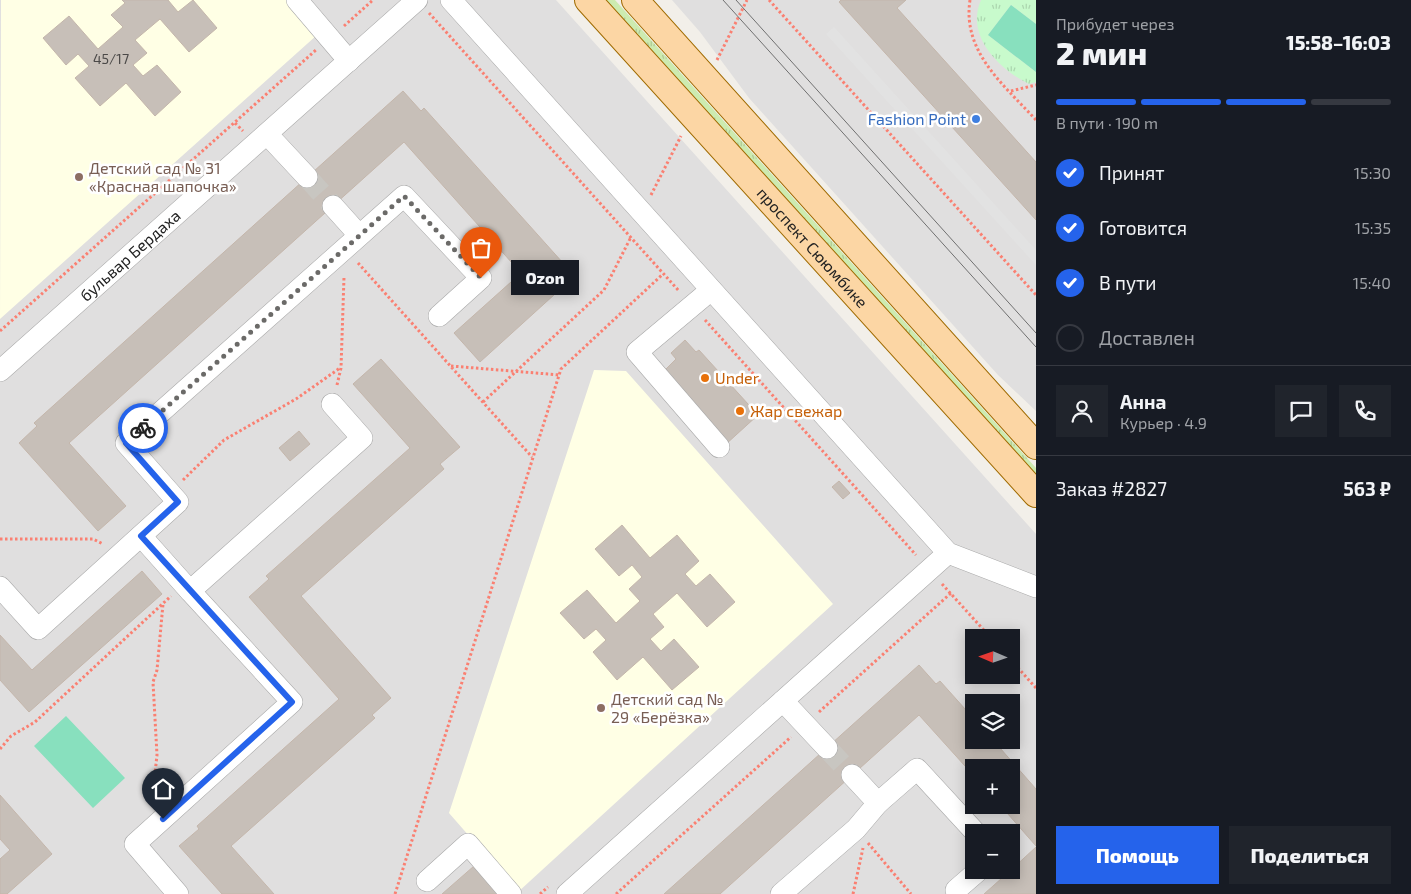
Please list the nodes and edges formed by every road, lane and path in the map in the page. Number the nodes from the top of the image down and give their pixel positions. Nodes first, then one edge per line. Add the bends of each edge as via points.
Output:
1 (297, 0) edge
2 (373, 0) edge
3 (417, 0) edge
4 (451, 0) edge
5 (588, 0) edge
6 (635, 0) edge
7 (769, 0) edge
8 (970, 0) edge
9 (330, 38) junction
10 (349, 60) junction
11 (1036, 85) edge
12 (1010, 91) junction
13 (1036, 120) edge
14 (267, 134) junction
15 (307, 177) tunnel mouth
16 (333, 206) tunnel mouth
17 (630, 237) dead end
18 (352, 241) junction
19 (663, 274) dead end
20 (711, 290) junction
21 (1036, 295) edge
22 (439, 316) dead end
23 (0, 331) edge
24 (451, 366) junction
25 (341, 368) junction
26 (0, 371) edge
27 (515, 372) junction
28 (560, 375) junction
29 (483, 402) junction
30 (332, 404) joint
31 (1036, 446) edge
32 (719, 447) dead end
33 (533, 458) junction
34 (170, 493) junction
35 (1036, 494) edge
36 (141, 536) junction
37 (0, 539) edge
38 (123, 552) junction
39 (948, 553) junction
40 (0, 587) edge
41 (187, 587) junction
42 (1036, 587) edge
43 (951, 593) dead end
44 (162, 604) junction
45 (1020, 670) edge
46 (1036, 688) edge
47 (783, 701) junction
48 (805, 725) junction
49 (827, 748) tunnel mouth
50 (0, 749) edge
51 (852, 775) tunnel mouth
52 (878, 803) junction
53 (968, 824) edge
54 (148, 832) junction
55 (969, 879) edge
56 (426, 881) dead end
57 (956, 890) dead end
58 (178, 894) edge
59 (395, 894) edge
60 (511, 894) edge
61 (567, 894) edge
62 (616, 894) edge
63 (781, 894) edge
64 (853, 894) edge
65 (911, 894) edge

1 - 9 street
2 - 9 path
3 - 10 street, бульвар Бердаха
4 - 20 street
5 - 35 main road, проспект Сююмбике
6 - 31 main road, проспект Сююмбике
7 - 21 path
8 - 12 path via 970,26 980,57
9 - 10 street
9 - 23 path
10 - 14 street, бульвар Бердаха
11 - 12 path
12 - 13 path
14 - 15 street
14 - 26 street, бульвар Бердаха
16 - 18 street
17 - 27 path via 604,290
18 - 22 street via 404,196 481,278
18 - 24 path
18 - 25 path
18 - 34 street via 126,443
19 - 28 path via 561,369
20 - 32 street via 637,352
20 - 39 street
24 - 27 path
24 - 29 path
25 - 30 path
25 - 34 path via 296,399 224,440
27 - 28 path
27 - 29 path
28 - 33 path
29 - 33 path
30 - 41 street via 362,438
33 - 59 path
34 - 36 street via 178,502
36 - 38 street
36 - 41 street
37 - 38 path via 93,539
38 - 40 street via 38,629
39 - 42 street
39 - 47 street
41 - 44 path
41 - 54 street via 292,702
43 - 48 path
44 - 50 path via 35,722 11,736
44 - 54 path via 157,670 153,682 157,755
45 - 46 path
47 - 48 street
47 - 61 street
48 - 49 street
48 - 62 path
51 - 52 street
52 - 53 street via 917,768
52 - 63 street via 856,829
54 - 58 street via 135,844
55 - 57 street
56 - 60 street via 468,844
64 - 65 path via 866,840

